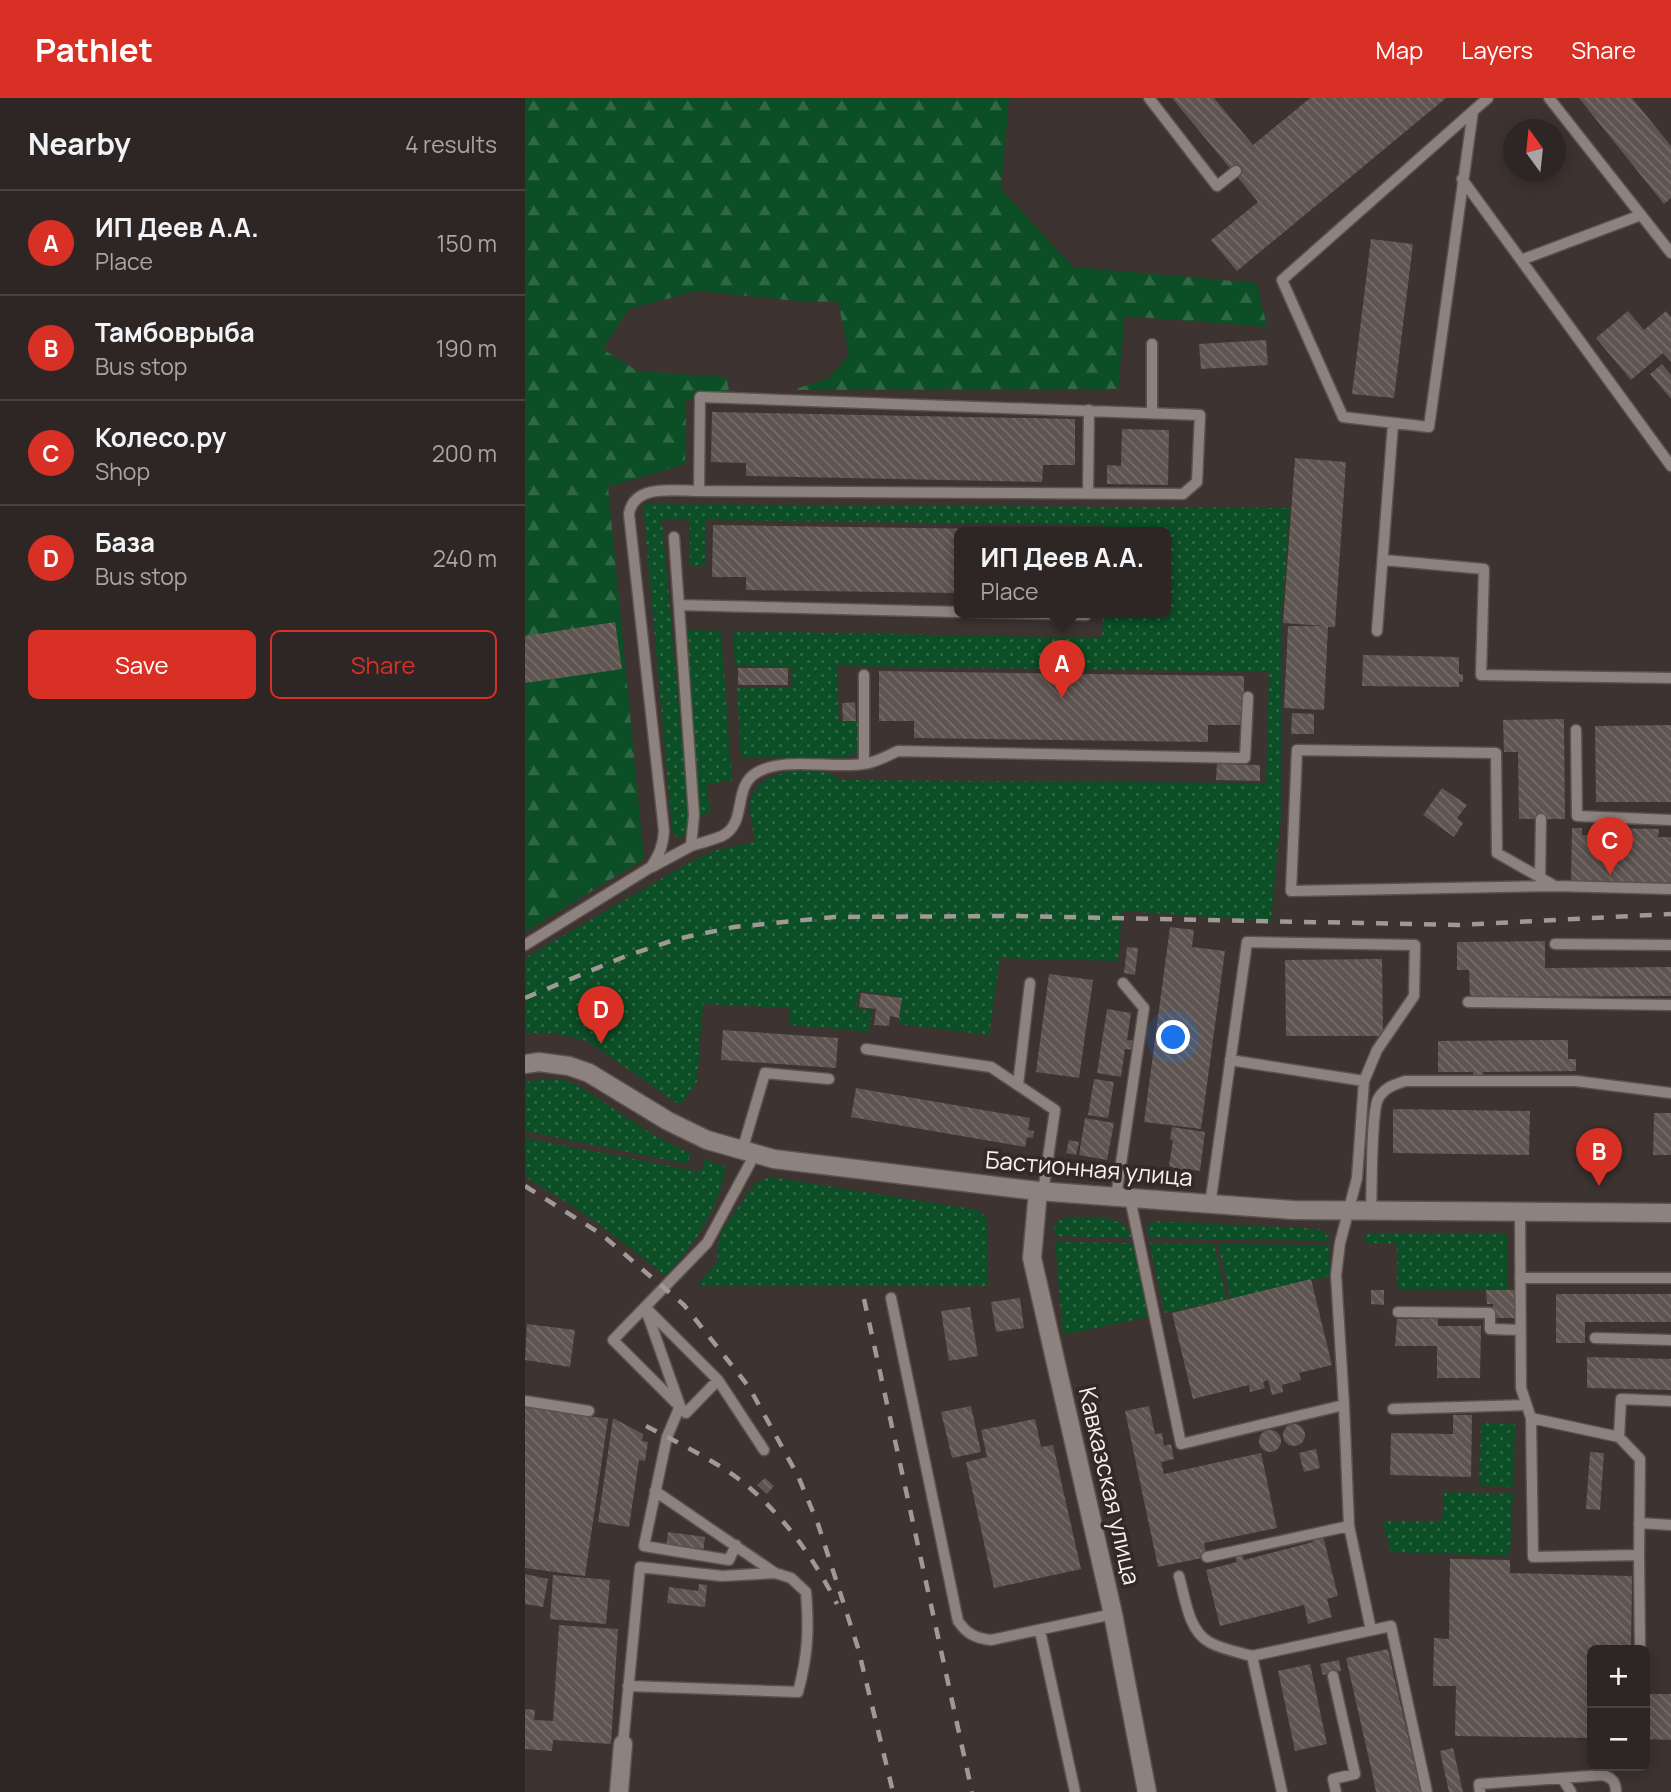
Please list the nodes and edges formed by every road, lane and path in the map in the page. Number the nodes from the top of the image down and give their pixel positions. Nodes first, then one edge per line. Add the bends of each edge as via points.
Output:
1 (1149, 98) edge
2 (1488, 98) edge
3 (1549, 98) edge
4 (1473, 111) junction
5 (1236, 171) dead end
6 (1462, 180) junction
7 (1641, 215) junction
8 (1671, 253) edge
9 (1521, 260) junction
10 (1152, 344) dead end
11 (1089, 410) junction
12 (1153, 413) junction
13 (1393, 424) junction
14 (1671, 466) edge
15 (699, 491) junction
16 (1088, 493) junction
17 (674, 537) dead end
18 (1384, 560) junction
19 (679, 605) junction
20 (954, 612) edge
21 (1377, 631) dead end
22 (864, 675) dead end
23 (1671, 678) edge
24 (1248, 697) dead end
25 (1576, 730) dead end
26 (864, 764) junction
27 (1541, 819) dead end
28 (1671, 820) edge
29 (691, 846) junction
30 (651, 867) junction
31 (1540, 877) junction
32 (1555, 886) junction
33 (1671, 889) edge
34 (1556, 944) dead end
35 (525, 945) edge
36 (1671, 945) edge
37 (1030, 983) dead end
38 (1123, 983) dead end
39 (1468, 1002) dead end
40 (1671, 1005) edge
41 (866, 1049) dead end
42 (1230, 1060) junction
43 (525, 1064) edge
44 (829, 1079) dead end
45 (1364, 1081) junction
46 (1018, 1085) junction
47 (1671, 1093) edge
48 (749, 1153) junction
49 (1040, 1191) junction
50 (1123, 1198) junction
51 (1210, 1205) junction
52 (1349, 1211) junction
53 (1371, 1212) junction
54 (1671, 1213) edge
55 (1520, 1214) junction
56 (1520, 1278) junction
57 (1671, 1278) edge
58 (891, 1298) dead end
59 (645, 1307) junction
60 (1398, 1312) dead end
61 (1520, 1330) junction
62 (1595, 1339) dead end
63 (1671, 1340) edge
64 (718, 1380) junction
65 (525, 1401) edge
66 (1671, 1401) edge
67 (1344, 1405) junction
68 (1526, 1405) junction
69 (680, 1406) junction
70 (1393, 1409) dead end
71 (589, 1411) dead end
72 (1531, 1418) junction
73 (1619, 1437) junction
74 (764, 1450) dead end
75 (655, 1491) junction
76 (1639, 1524) junction
77 (1671, 1525) edge
78 (1349, 1526) junction
79 (736, 1545) junction
80 (1639, 1555) junction
81 (1207, 1557) dead end
82 (775, 1573) junction
83 (1179, 1576) dead end
84 (1113, 1614) junction
85 (1040, 1630) junction
86 (1371, 1630) junction
87 (1640, 1645) edge
88 (1252, 1656) junction
89 (1333, 1676) dead end
90 (628, 1686) junction
91 (623, 1744) joint
92 (1562, 1779) junction
93 (619, 1792) edge
94 (1075, 1792) edge
95 (1147, 1792) edge
96 (1282, 1792) edge
97 (1336, 1792) edge
98 (1427, 1792) edge
99 (1480, 1792) edge
100 (1571, 1792) edge
101 (1616, 1792) edge

1 - 5 lane via 1217,186
2 - 4 lane
3 - 7 lane
4 - 6 lane
4 - 13 lane via 1282,280 1343,417
6 - 9 lane
6 - 13 lane via 1429,427
7 - 8 lane
7 - 9 lane
9 - 14 lane
10 - 12 lane
11 - 12 lane
11 - 15 lane via 700,397
11 - 16 lane
12 - 16 lane via 1200,415 1197,482 1183,494
13 - 18 lane
15 - 16 lane
15 - 30 lane via 643,493 634,499 629,514 664,831 661,852
17 - 19 lane
18 - 21 lane
18 - 23 lane via 1484,569 1481,675
19 - 20 lane
19 - 29 lane via 694,815
22 - 26 lane
24 - 26 lane via 1245,758 898,751
25 - 28 lane via 1577,816
26 - 29 lane via 782,766 756,773 742,788 732,828
27 - 31 lane
29 - 30 lane
30 - 35 lane
31 - 32 lane
31 - 32 lane via 1497,853 1496,753 1297,750 1291,891
32 - 33 lane
34 - 36 lane
37 - 46 lane
38 - 50 lane via 1144,1008
39 - 40 lane
41 - 46 lane via 991,1067
42 - 45 lane
42 - 45 lane via 1247,942 1415,945 1414,996 1377,1050
42 - 51 lane
43 - 48 main road, Бастионная улица via 569,1066 589,1073 668,1121
44 - 48 lane via 765,1073
45 - 52 lane via 1357,1178
46 - 49 lane via 1055,1110
47 - 53 lane via 1576,1080 1394,1084 1375,1106
48 - 49 main road, Бастионная улица
48 - 59 lane via 708,1243
49 - 50 main road, Бастионная улица
49 - 84 main road, Кавказская улица via 1032,1258
50 - 51 main road, Бастионная улица
50 - 67 lane via 1181,1444
51 - 52 main road, Бастионная улица
52 - 53 main road, Бастионная улица
52 - 67 lane via 1336,1275
53 - 55 main road, Бастионная улица
54 - 55 main road, Бастионная улица
55 - 56 lane
56 - 57 lane
56 - 61 lane
58 - 85 lane via 958,1621 978,1639
59 - 64 lane
59 - 69 lane
59 - 69 lane via 613,1340
60 - 61 lane via 1490,1313 1490,1329
61 - 68 lane via 1521,1388
62 - 63 lane
64 - 69 lane via 686,1413
64 - 74 lane
65 - 71 lane
66 - 73 lane via 1621,1399
67 - 78 lane
68 - 70 lane
68 - 72 lane
69 - 75 lane via 667,1437
72 - 73 lane
72 - 80 lane via 1533,1557
73 - 76 lane via 1640,1459
75 - 79 lane
75 - 79 lane via 644,1546 729,1560
76 - 77 lane
76 - 80 lane
78 - 81 lane
78 - 86 lane
79 - 82 lane
80 - 87 lane
82 - 90 lane via 722,1576 640,1567
82 - 90 lane via 791,1578 806,1592 809,1631 798,1692
83 - 88 lane via 1200,1634 1207,1641
84 - 85 lane
84 - 95 main road, Кавказская улица
85 - 94 lane
86 - 88 lane
86 - 98 lane via 1391,1626
88 - 96 lane
89 - 97 lane via 1355,1774 1333,1779
90 - 91 lane
91 - 93 main road
92 - 99 lane via 1479,1784
92 - 100 lane
92 - 101 lane via 1603,1775 1616,1784

